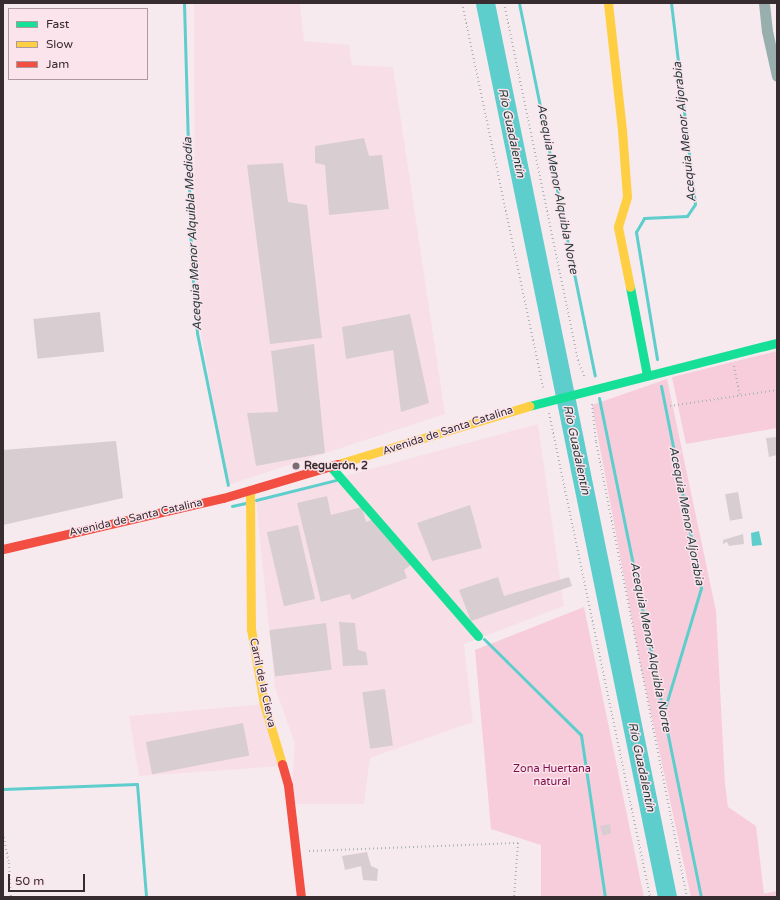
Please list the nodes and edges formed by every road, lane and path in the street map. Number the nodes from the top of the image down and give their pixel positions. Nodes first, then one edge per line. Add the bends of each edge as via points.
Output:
1 (462, 3) edge
2 (504, 3) edge
3 (608, 3) edge
4 (764, 3) edge
5 (777, 76) edge
6 (777, 342) edge
7 (732, 354) junction
8 (647, 375) junction
9 (777, 390) edge
10 (586, 391) junction
11 (740, 396) junction
12 (548, 401) junction
13 (670, 406) dead end
14 (331, 467) junction
15 (250, 490) junction
16 (3, 549) edge
17 (478, 636) dead end
18 (3, 833) edge
19 (295, 851) junction
20 (11, 897) edge
21 (301, 897) edge
22 (514, 897) edge
23 (650, 897) edge
24 (687, 897) edge

1 - 12 path
2 - 10 path
3 - 8 street via 628,197 618,226
4 - 5 street
6 - 7 street, Avenida de Santa Catalina
7 - 8 street, Avenida de Santa Catalina
7 - 11 path
8 - 10 street, Avenida de Santa Catalina
9 - 11 path
10 - 12 street, Avenida de Santa Catalina
10 - 24 path via 592,405 596,442
11 - 13 path
12 - 14 street, Avenida de Santa Catalina
12 - 23 path
14 - 15 street, Avenida de Santa Catalina
14 - 17 street
15 - 16 street, Avenida de Santa Catalina
15 - 19 street, Carril de la Cierva via 251,628 264,704 288,785
18 - 20 path via 9,863
19 - 21 street, Carril de la Cierva
19 - 22 path via 518,844

